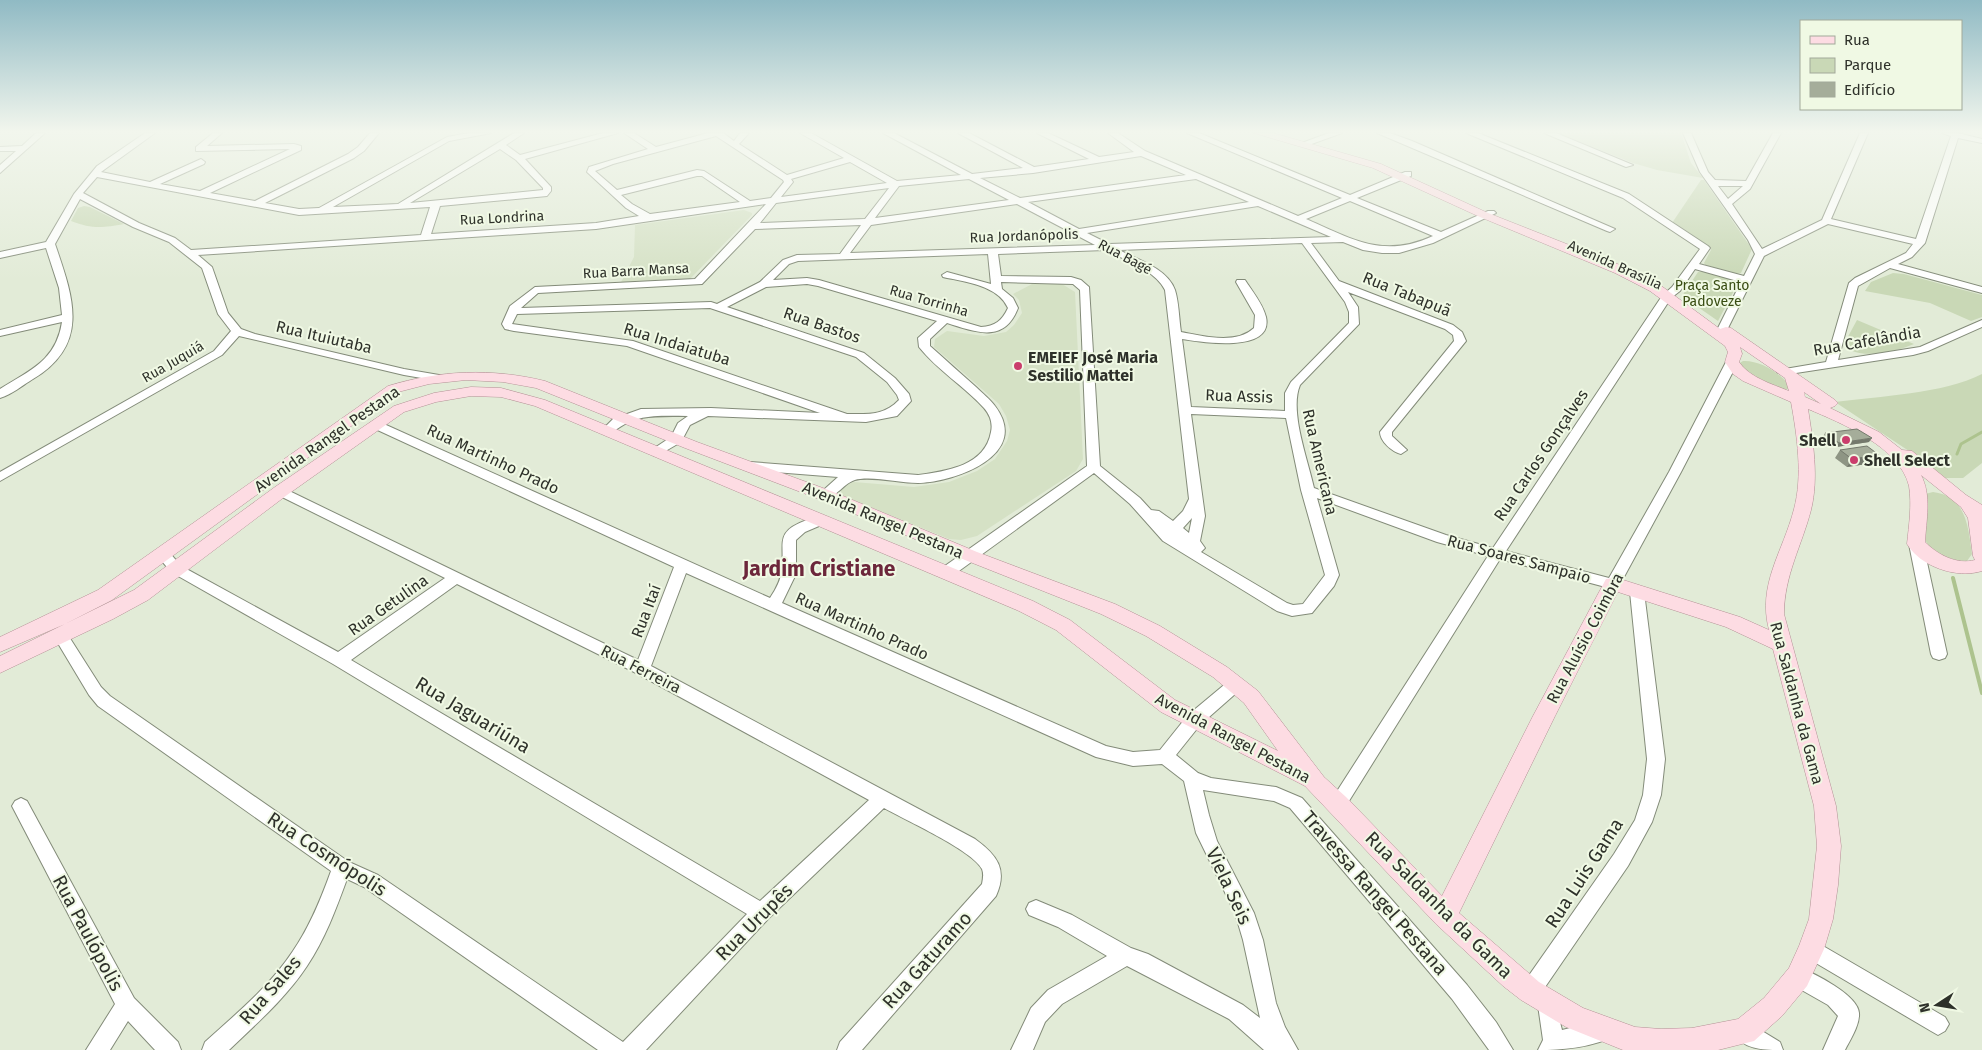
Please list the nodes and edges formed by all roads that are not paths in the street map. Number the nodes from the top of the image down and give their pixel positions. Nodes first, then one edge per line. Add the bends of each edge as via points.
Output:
1 (88, 182) edge
2 (140, 182) edge
3 (156, 182) edge
4 (228, 182) edge
5 (300, 182) edge
6 (371, 182) edge
7 (439, 182) edge
8 (542, 182) edge
9 (603, 182) edge
10 (659, 182) edge
11 (716, 182) edge
12 (789, 182) edge
13 (892, 182) edge
14 (914, 182) edge
15 (980, 182) edge
16 (1157, 182) edge
17 (1212, 182) edge
18 (1314, 182) edge
19 (1388, 182) edge
20 (1420, 182) edge
21 (1501, 182) edge
22 (1590, 182) edge
23 (1843, 182) edge
24 (1937, 182) edge
25 (1712, 183) joint
26 (152, 184) junction
27 (896, 184) junction
28 (1748, 184) joint
29 (617, 193) junction
30 (78, 194) junction
31 (203, 194) junction
32 (1351, 197) junction
33 (775, 200) junction
34 (1020, 202) junction
35 (1260, 203) junction
36 (256, 204) junction
37 (436, 204) junction
38 (749, 204) junction
39 (1728, 204) junction
40 (399, 206) junction
41 (629, 206) junction
42 (318, 212) junction
43 (1488, 214) junction
44 (648, 217) junction
45 (1299, 219) junction
46 (1826, 221) junction
47 (869, 222) junction
48 (616, 223) junction
49 (752, 226) junction
50 (1610, 228) dead end
51 (1078, 232) junction
52 (1442, 236) junction
53 (425, 237) junction
54 (1346, 239) junction
55 (1788, 239) junction
56 (1753, 240) junction
57 (1305, 241) junction
58 (1920, 243) junction
59 (50, 244) junction
60 (1108, 247) junction
61 (993, 251) junction
62 (190, 253) junction
63 (0, 254) edge
64 (1760, 254) junction
65 (843, 256) junction
66 (1889, 265) junction
67 (1693, 266) junction
68 (947, 275) dead end
69 (1746, 280) junction
70 (1241, 282) dead end
71 (1336, 283) junction
72 (764, 284) junction
73 (996, 284) junction
74 (1982, 290) edge
75 (1667, 298) junction
76 (719, 307) junction
77 (512, 312) junction
78 (69, 317) junction
79 (944, 320) junction
80 (1982, 322) edge
81 (1723, 328) junction
82 (237, 331) junction
83 (2, 333) edge
84 (1176, 335) junction
85 (1834, 345) junction
86 (1733, 360) junction
87 (1860, 360) junction
88 (1831, 365) junction
89 (404, 372) junction
90 (1784, 373) junction
91 (439, 378) junction
92 (392, 389) junction
93 (774, 392) junction
94 (0, 394) edge
95 (1798, 399) junction
96 (796, 401) junction
97 (418, 402) junction
98 (1185, 410) junction
99 (711, 412) junction
100 (762, 414) junction
101 (787, 415) junction
102 (1291, 415) junction
103 (627, 418) junction
104 (845, 418) junction
105 (1802, 421) junction
106 (1847, 421) junction
107 (375, 424) junction
108 (607, 431) junction
109 (677, 439) junction
110 (1401, 450) dead end
111 (657, 452) junction
112 (750, 466) junction
113 (1094, 467) junction
114 (857, 475) junction
115 (0, 477) edge
116 (1308, 490) junction
117 (281, 491) junction
118 (1918, 493) junction
119 (825, 495) junction
120 (1196, 499) junction
121 (1134, 501) junction
122 (1970, 506) edge
123 (821, 520) junction
124 (1175, 528) junction
125 (1980, 534) edge
126 (1193, 542) junction
127 (1916, 544) junction
128 (1496, 553) junction
129 (163, 554) junction
130 (970, 556) junction
131 (1982, 556) edge
132 (1982, 564) edge
133 (682, 565) junction
134 (1211, 566) junction
135 (176, 569) junction
136 (947, 572) junction
137 (456, 578) junction
138 (1613, 584) junction
139 (1637, 592) junction
140 (774, 605) junction
141 (1774, 614) junction
142 (1733, 622) junction
143 (61, 636) junction
144 (1781, 644) junction
145 (0, 645) edge
146 (1939, 654) dead end
147 (339, 660) junction
148 (0, 665) edge
149 (642, 669) junction
150 (1236, 684) junction
151 (1194, 720) junction
152 (1165, 756) junction
153 (1192, 778) junction
154 (1316, 784) junction
155 (882, 799) junction
156 (1338, 804) junction
157 (21, 806) dead end
158 (990, 865) joint
159 (342, 868) junction
160 (1036, 909) dead end
161 (762, 912) junction
162 (1445, 916) junction
163 (1811, 949) junction
164 (1133, 959) junction
165 (1798, 977) junction
166 (1538, 996) junction
167 (127, 1006) junction
168 (1938, 1024) dead end
169 (1606, 1031) junction
170 (1744, 1031) junction
171 (1665, 1046) edge
172 (1551, 1047) edge
173 (97, 1050) edge
174 (170, 1050) edge
175 (213, 1050) edge
176 (616, 1050) edge
177 (631, 1050) edge
178 (848, 1050) edge
179 (1022, 1050) edge
180 (1279, 1050) edge
181 (1287, 1050) edge
182 (1502, 1050) edge
183 (1772, 1050) edge
184 (1834, 1050) edge

1 - 30 street
2 - 26 street
3 - 26 street
4 - 31 street
5 - 36 street
6 - 42 street
7 - 40 street
8 - 37 street via 547,191 537,196
9 - 29 street
10 - 29 street
11 - 38 street
12 - 33 street, Rua Barra Mansa
13 - 27 street
14 - 27 street, Rua Londrina
15 - 34 street, Rua Bagé
16 - 34 street
17 - 35 street
18 - 32 street
19 - 32 street
20 - 43 main road, Avenida Brasília
21 - 50 street
22 - 67 street via 1634,200 1704,246
23 - 46 street
24 - 58 street
25 - 28 street
25 - 39 street
26 - 31 street
27 - 33 street, Rua Londrina
27 - 47 street
28 - 39 street via 1740,196
29 - 41 street
30 - 59 street
30 - 62 street via 172,240
31 - 36 street
32 - 45 street
32 - 52 street
33 - 38 street, Rua Londrina
33 - 49 street, Rua Barra Mansa
34 - 47 street
34 - 51 street, Rua Bagé
35 - 45 street
35 - 51 street
36 - 42 street
37 - 40 street
37 - 53 street
38 - 44 street, Rua Londrina
39 - 56 street
40 - 42 street
41 - 44 street
41 - 48 street
43 - 52 street
43 - 75 main road, Avenida Brasília via 1620,270 1651,285
44 - 48 street, Rua Londrina
45 - 54 street
46 - 55 street
46 - 58 street
47 - 49 street
47 - 65 street
48 - 53 street, Rua Londrina
49 - 77 street, Rua Barra Mansa via 698,282 535,290
51 - 60 street, Rua Bagé
52 - 54 street via 1397,252 1378,251
53 - 62 street, Rua Londrina
54 - 57 street, Rua Jordanópolis
55 - 56 street
55 - 64 street
56 - 64 street
57 - 60 street, Rua Jordanópolis
57 - 71 street
58 - 66 street via 1909,255
59 - 63 street
59 - 78 street
60 - 61 street, Rua Jordanópolis
60 - 84 street, Rua Bagé via 1162,278 1170,290
61 - 65 street, Rua Jordanópolis
61 - 73 street
62 - 82 street via 207,267 223,314
64 - 69 street
65 - 72 street, Rua Jordanópolis via 790,260
66 - 74 street
66 - 85 street via 1853,285
67 - 69 street
67 - 75 street
68 - 73 street
69 - 81 street
70 - 84 street via 1262,317 1255,333 1234,341
71 - 102 street, Rua Americana via 1354,306 1354,324 1295,384
71 - 110 street, Rua Tabapuã via 1449,327 1460,337 1386,432 1386,438
72 - 76 street, Rua Jordanópolis
72 - 79 street, Rua Torrinha via 813,281
73 - 79 street, Rua Torrinha via 1013,308 1002,326 981,330
73 - 113 street via 1071,280 1085,289
75 - 81 main road, Avenida Brasília
75 - 86 main road, Avenida Brasília via 1730,343 1735,351
75 - 128 street, Rua Carlos Gonçalves
76 - 77 street, Rua Bastos via 697,304
76 - 104 street, Rua Bastos via 855,352 903,394 904,401 893,413 880,417
77 - 93 street, Rua Indaiatuba via 507,324 509,327 629,343
78 - 83 street
78 - 94 street via 57,352 50,360
79 - 114 street via 924,338 925,347 990,408 998,424 995,444 979,462 946,475 918,479
80 - 87 street, Rua Cafelândia via 1924,349
81 - 90 main road, Avenida Brasília
82 - 89 street, Rua Ituiutaba
82 - 115 street, Rua Juquiá via 218,353
84 - 98 street, Rua Bagé
85 - 87 street via 1841,352
85 - 88 street
86 - 90 main road via 1753,359
86 - 95 main road, Avenida Brasília via 1737,370 1758,383
86 - 138 street, Rua Aluísio Coimbra
87 - 88 street, Rua Cafelândia
88 - 90 street, Rua Cafelândia
89 - 91 street, Rua Ituiutaba
89 - 92 street
90 - 95 main road, Rua Saldanha da Gama
90 - 122 main road, Avenida Brasília via 1902,451
91 - 92 main road, Avenida Rangel Pestana
91 - 97 main road via 438,390
91 - 103 main road, Avenida Rangel Pestana via 474,376 526,380
92 - 129 main road, Avenida Rangel Pestana
93 - 96 street, Rua Indaiatuba
93 - 100 street via 776,404
95 - 105 main road, Rua Saldanha da Gama
95 - 106 main road, Avenida Brasília
96 - 101 street via 795,408
96 - 104 street, Rua Indaiatuba
97 - 107 main road, Avenida Rangel Pestana
97 - 108 main road, Avenida Rangel Pestana via 472,392 511,394
98 - 102 street, Rua Assis
98 - 120 street, Rua Bagé
99 - 100 street, Rua Bastos
99 - 103 street, Rua Bastos via 641,413
99 - 109 street, Rua Bastos via 689,420 680,429
100 - 101 street, Rua Bastos
101 - 104 street, Rua Bastos
102 - 116 street, Rua Americana
103 - 108 street, Rua Bastos
103 - 109 main road, Avenida Rangel Pestana
105 - 106 main road via 1822,417
105 - 141 main road, Rua Saldanha da Gama via 1804,503 1779,570
106 - 118 main road, Avenida Brasília via 1904,460 1913,472
107 - 117 main road, Avenida Rangel Pestana
107 - 133 street, Rua Martinho Prado
108 - 111 main road, Avenida Rangel Pestana
109 - 111 street, Rua Bastos
109 - 112 main road, Avenida Rangel Pestana
111 - 123 main road, Avenida Rangel Pestana
112 - 114 street
112 - 119 main road, Avenida Rangel Pestana
113 - 121 street
113 - 130 street
114 - 119 street via 842,480
116 - 128 street, Rua Soares Sampaio via 1427,534
116 - 134 street, Rua Americana via 1332,575 1330,582 1307,609 1292,611 1282,607
117 - 135 main road, Avenida Rangel Pestana
117 - 137 street, Rua Ferreira
118 - 122 main road via 1938,491
118 - 127 main road, Avenida Brasília
119 - 130 main road, Avenida Rangel Pestana
120 - 124 street via 1189,513
120 - 126 street, Rua Bagé via 1200,517
121 - 124 street
121 - 134 street via 1168,538
122 - 125 main road via 1976,515
123 - 136 main road, Avenida Rangel Pestana
123 - 140 street via 790,536 787,581
124 - 126 street
125 - 131 main road
126 - 134 street
127 - 132 main road via 1947,564 1964,568
127 - 146 street
128 - 138 street, Rua Soares Sampaio
128 - 156 street, Rua Carlos Gonçalves
129 - 135 street, Rua Jaguariúna
129 - 145 main road, Avenida Rangel Pestana via 83,607
130 - 136 street
130 - 150 main road, Avenida Rangel Pestana via 1130,619
133 - 140 street, Rua Martinho Prado
133 - 149 street, Rua Itaí
135 - 143 main road, Avenida Rangel Pestana via 141,595
135 - 147 street, Rua Jaguariúna
136 - 151 main road, Avenida Rangel Pestana via 1063,625 1152,696
137 - 147 street, Rua Getulina
137 - 149 street, Rua Ferreira
138 - 139 main road, Rua Soares Sampaio
138 - 162 main road, Rua Aluísio Coimbra
139 - 142 main road, Rua Soares Sampaio
139 - 166 street, Rua Luis Gama via 1656,759 1652,796 1643,822
140 - 152 street, Rua Martinho Prado via 1102,752 1129,760
141 - 142 main road, Rua Soares Sampaio via 1751,623
141 - 144 main road, Rua Saldanha da Gama
142 - 144 main road, Rua Soares Sampaio
143 - 148 main road, Avenida Rangel Pestana
143 - 159 street, Rua Cosmópolis via 104,701
144 - 163 main road, Rua Saldanha da Gama via 1826,814 1829,846 1826,885 1821,919
147 - 161 street, Rua Jaguariúna
149 - 155 street, Rua Ferreira
150 - 151 street
150 - 154 main road, Avenida Rangel Pestana via 1262,710
151 - 152 street
151 - 154 main road, Avenida Rangel Pestana
152 - 153 street, Travessa Rangel Pestana
153 - 181 street, Viela Seis via 1206,836 1249,924 1264,1003
153 - 182 street, Travessa Rangel Pestana via 1221,788 1245,788 1276,794 1296,803 1456,986
154 - 156 main road, Rua Saldanha da Gama
155 - 158 street, Rua Ferreira via 968,845
155 - 161 street, Rua Urupês
156 - 162 main road, Rua Saldanha da Gama
157 - 167 street, Rua Paulópolis
158 - 178 street, Rua Gaturamo via 994,882 989,890
159 - 175 street, Rua Sales via 311,940 292,970 270,996
159 - 176 street, Rua Cosmópolis via 371,882
160 - 164 street via 1065,921
161 - 177 street, Rua Urupês
162 - 166 main road, Rua Saldanha da Gama
163 - 165 main road, Rua Saldanha da Gama
163 - 168 street
164 - 179 street via 1054,997 1038,1015
164 - 180 street via 1236,1012
165 - 170 main road, Rua Saldanha da Gama via 1773,1007
165 - 184 street via 1835,998 1849,1012
166 - 169 main road, Rua Saldanha da Gama via 1575,1018
166 - 172 street
167 - 173 street
167 - 174 street, Rua Paulópolis
169 - 171 main road, Rua Saldanha da Gama
169 - 172 street
170 - 171 main road, Rua Saldanha da Gama
170 - 183 street

